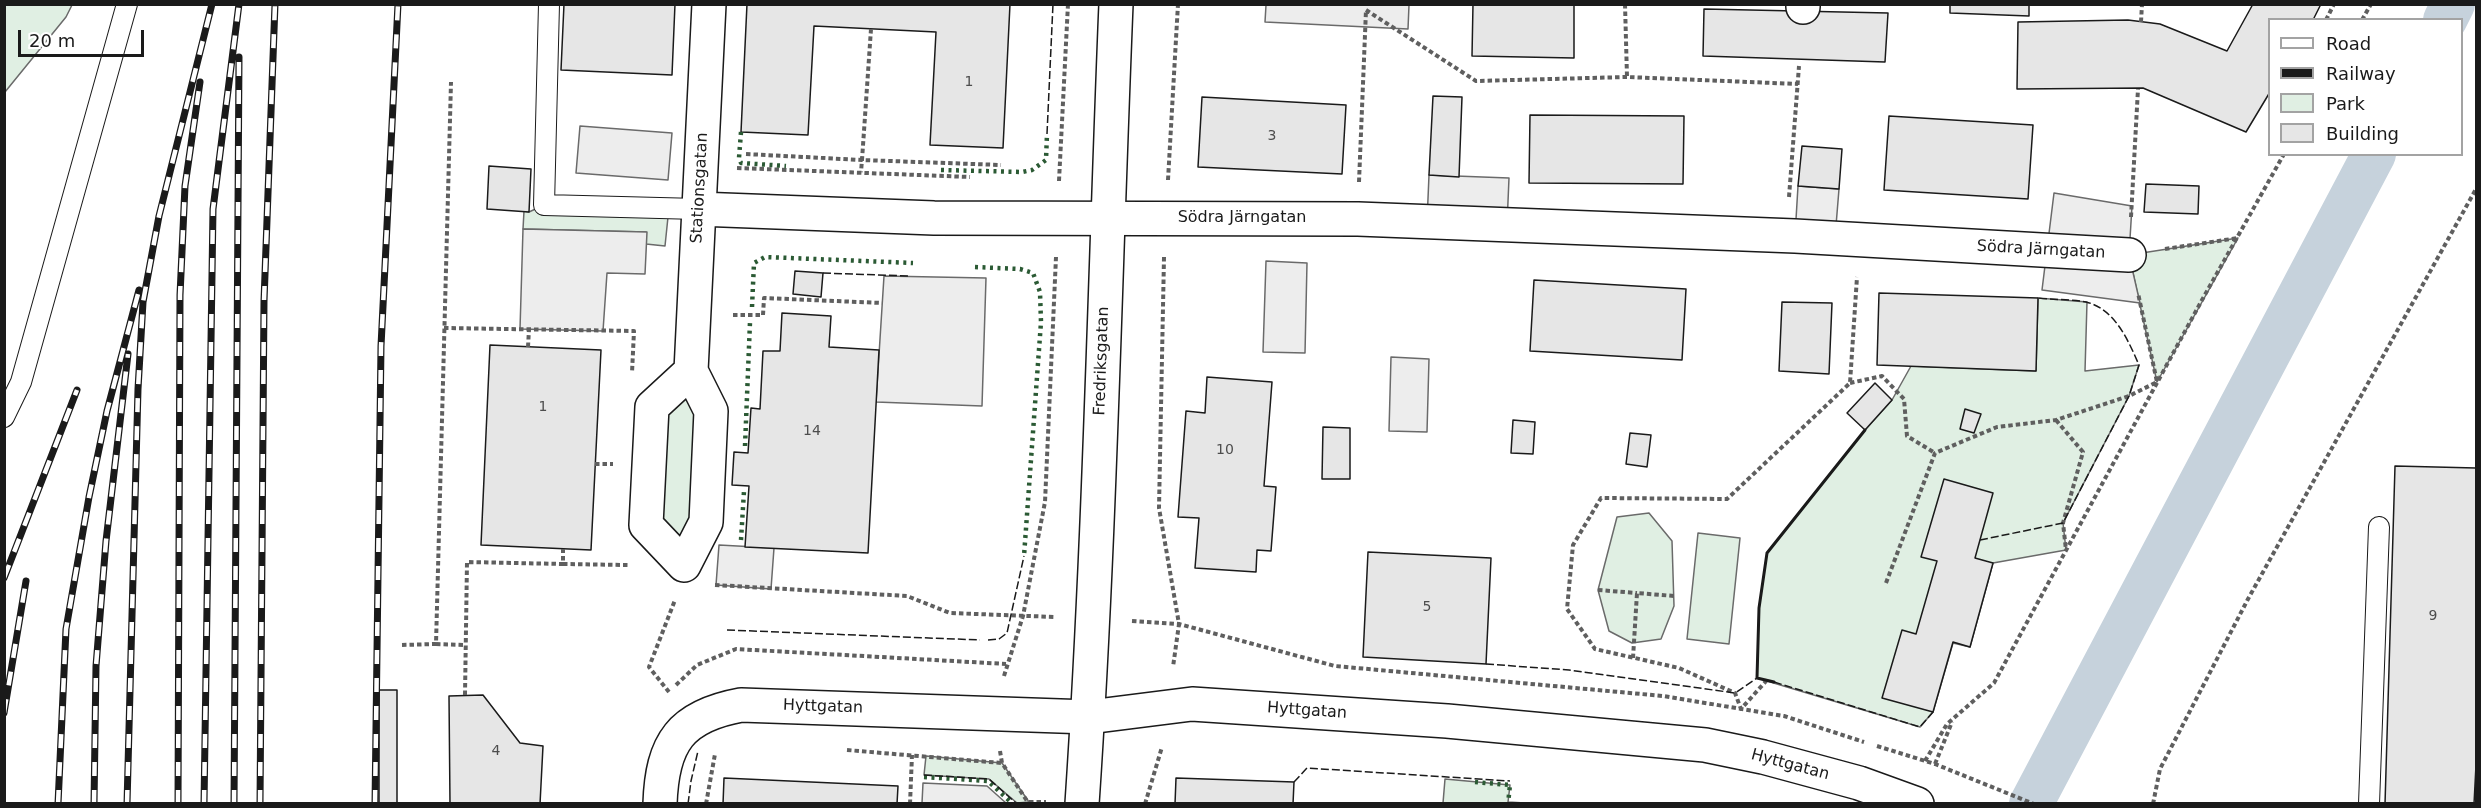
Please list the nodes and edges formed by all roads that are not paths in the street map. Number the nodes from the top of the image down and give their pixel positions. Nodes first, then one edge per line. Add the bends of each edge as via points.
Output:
1 (127, 4) edge
2 (549, 4) edge
3 (709, 4) edge
4 (1116, 4) edge
5 (699, 209) junction
6 (1107, 217) junction
7 (2129, 255) road end
8 (691, 371) junction
9 (4, 417) edge
10 (2379, 527) dead end
11 (1089, 717) junction
12 (660, 804) edge
13 (1082, 804) edge
14 (1093, 804) edge
15 (1917, 804) edge
16 (2369, 804) edge

1 - 9 lane via 21,382
2 - 5 lane via 544,205
3 - 5 street, Stationsgatan
4 - 6 street, Fredriksgatan
5 - 6 street, Södra Järngatan via 934,218
5 - 8 street, Stationsgatan
6 - 7 street, Södra Järngatan via 1358,219
6 - 11 street, Fredriksgatan
8 - 8 street, Stationsgatan via 711,411 706,522 684,566 646,525 652,407
10 - 16 lane
11 - 12 street, Hyttgatan via 741,705 718,709 693,721 677,736 666,759
11 - 13 street, Fredriksgatan
11 - 14 street, Fredriksgatan
11 - 15 street, Hyttgatan via 1192,704 1448,721 1706,745 1817,771

